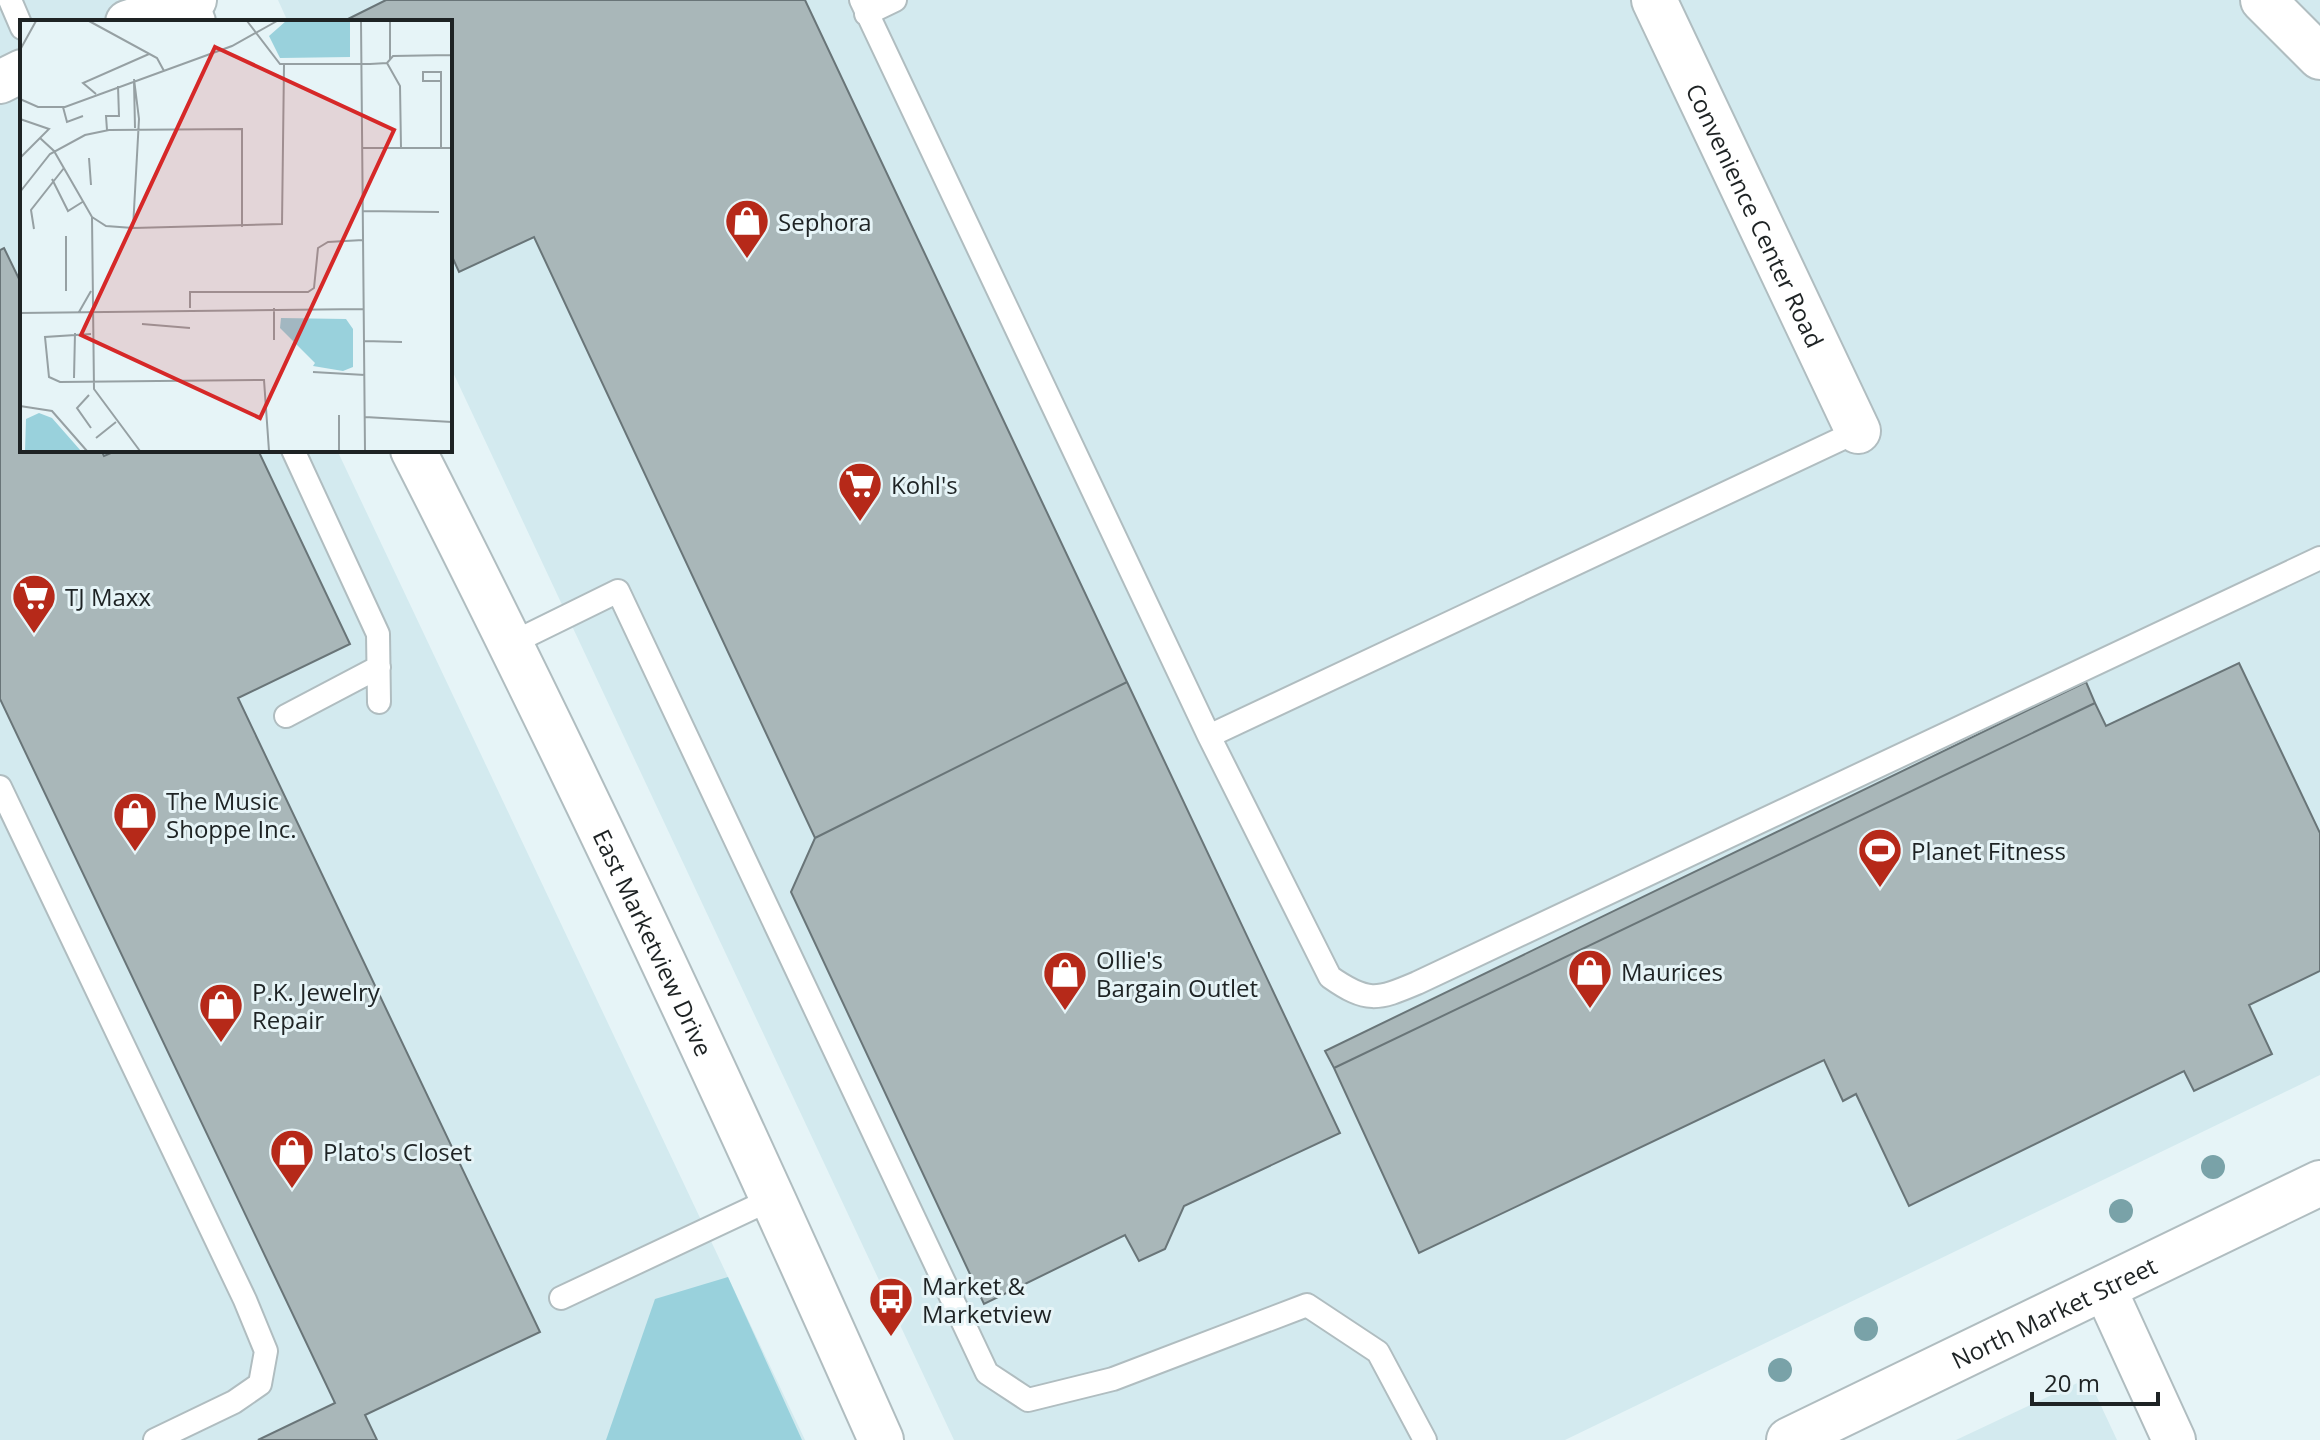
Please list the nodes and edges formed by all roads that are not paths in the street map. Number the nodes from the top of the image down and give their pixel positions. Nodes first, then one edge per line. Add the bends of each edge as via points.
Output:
1 (10, 0) edge
2 (895, 0) edge
3 (1654, 0) edge
4 (2263, 0) edge
5 (188, 7) edge
6 (864, 7) edge
7 (135, 20) edge
8 (20, 23) edge
9 (2320, 57) edge
10 (20, 72) edge
11 (0, 82) edge
12 (1858, 431) joint
13 (294, 452) edge
14 (414, 452) edge
15 (2320, 558) edge
16 (512, 643) junction
17 (379, 667) junction
18 (379, 702) dead end
19 (286, 716) dead end
20 (1209, 736) junction
21 (0, 787) edge
22 (2320, 1183) edge
23 (774, 1198) junction
24 (2104, 1287) junction
25 (561, 1298) dead end
26 (155, 1440) edge
27 (881, 1440) edge
28 (1425, 1440) edge
29 (1789, 1440) edge
30 (2174, 1440) edge

1 - 8 lane
2 - 6 lane
3 - 12 main road, Convenience Center Road
4 - 9 main road
5 - 7 street
6 - 20 lane
10 - 11 street
12 - 20 lane
13 - 17 lane via 378,634
14 - 16 main road, East Marketview Drive
15 - 20 lane via 1390,994 1353,993 1330,977
16 - 23 main road, East Marketview Drive
16 - 28 lane via 618,591 987,1373 1028,1400 1113,1379 1307,1305 1378,1352
17 - 18 lane
17 - 19 lane
21 - 26 lane via 266,1351 260,1384
22 - 24 main road, North Market Street
23 - 25 lane
23 - 27 main road, East Marketview Drive
24 - 29 main road, North Market Street
24 - 30 street

